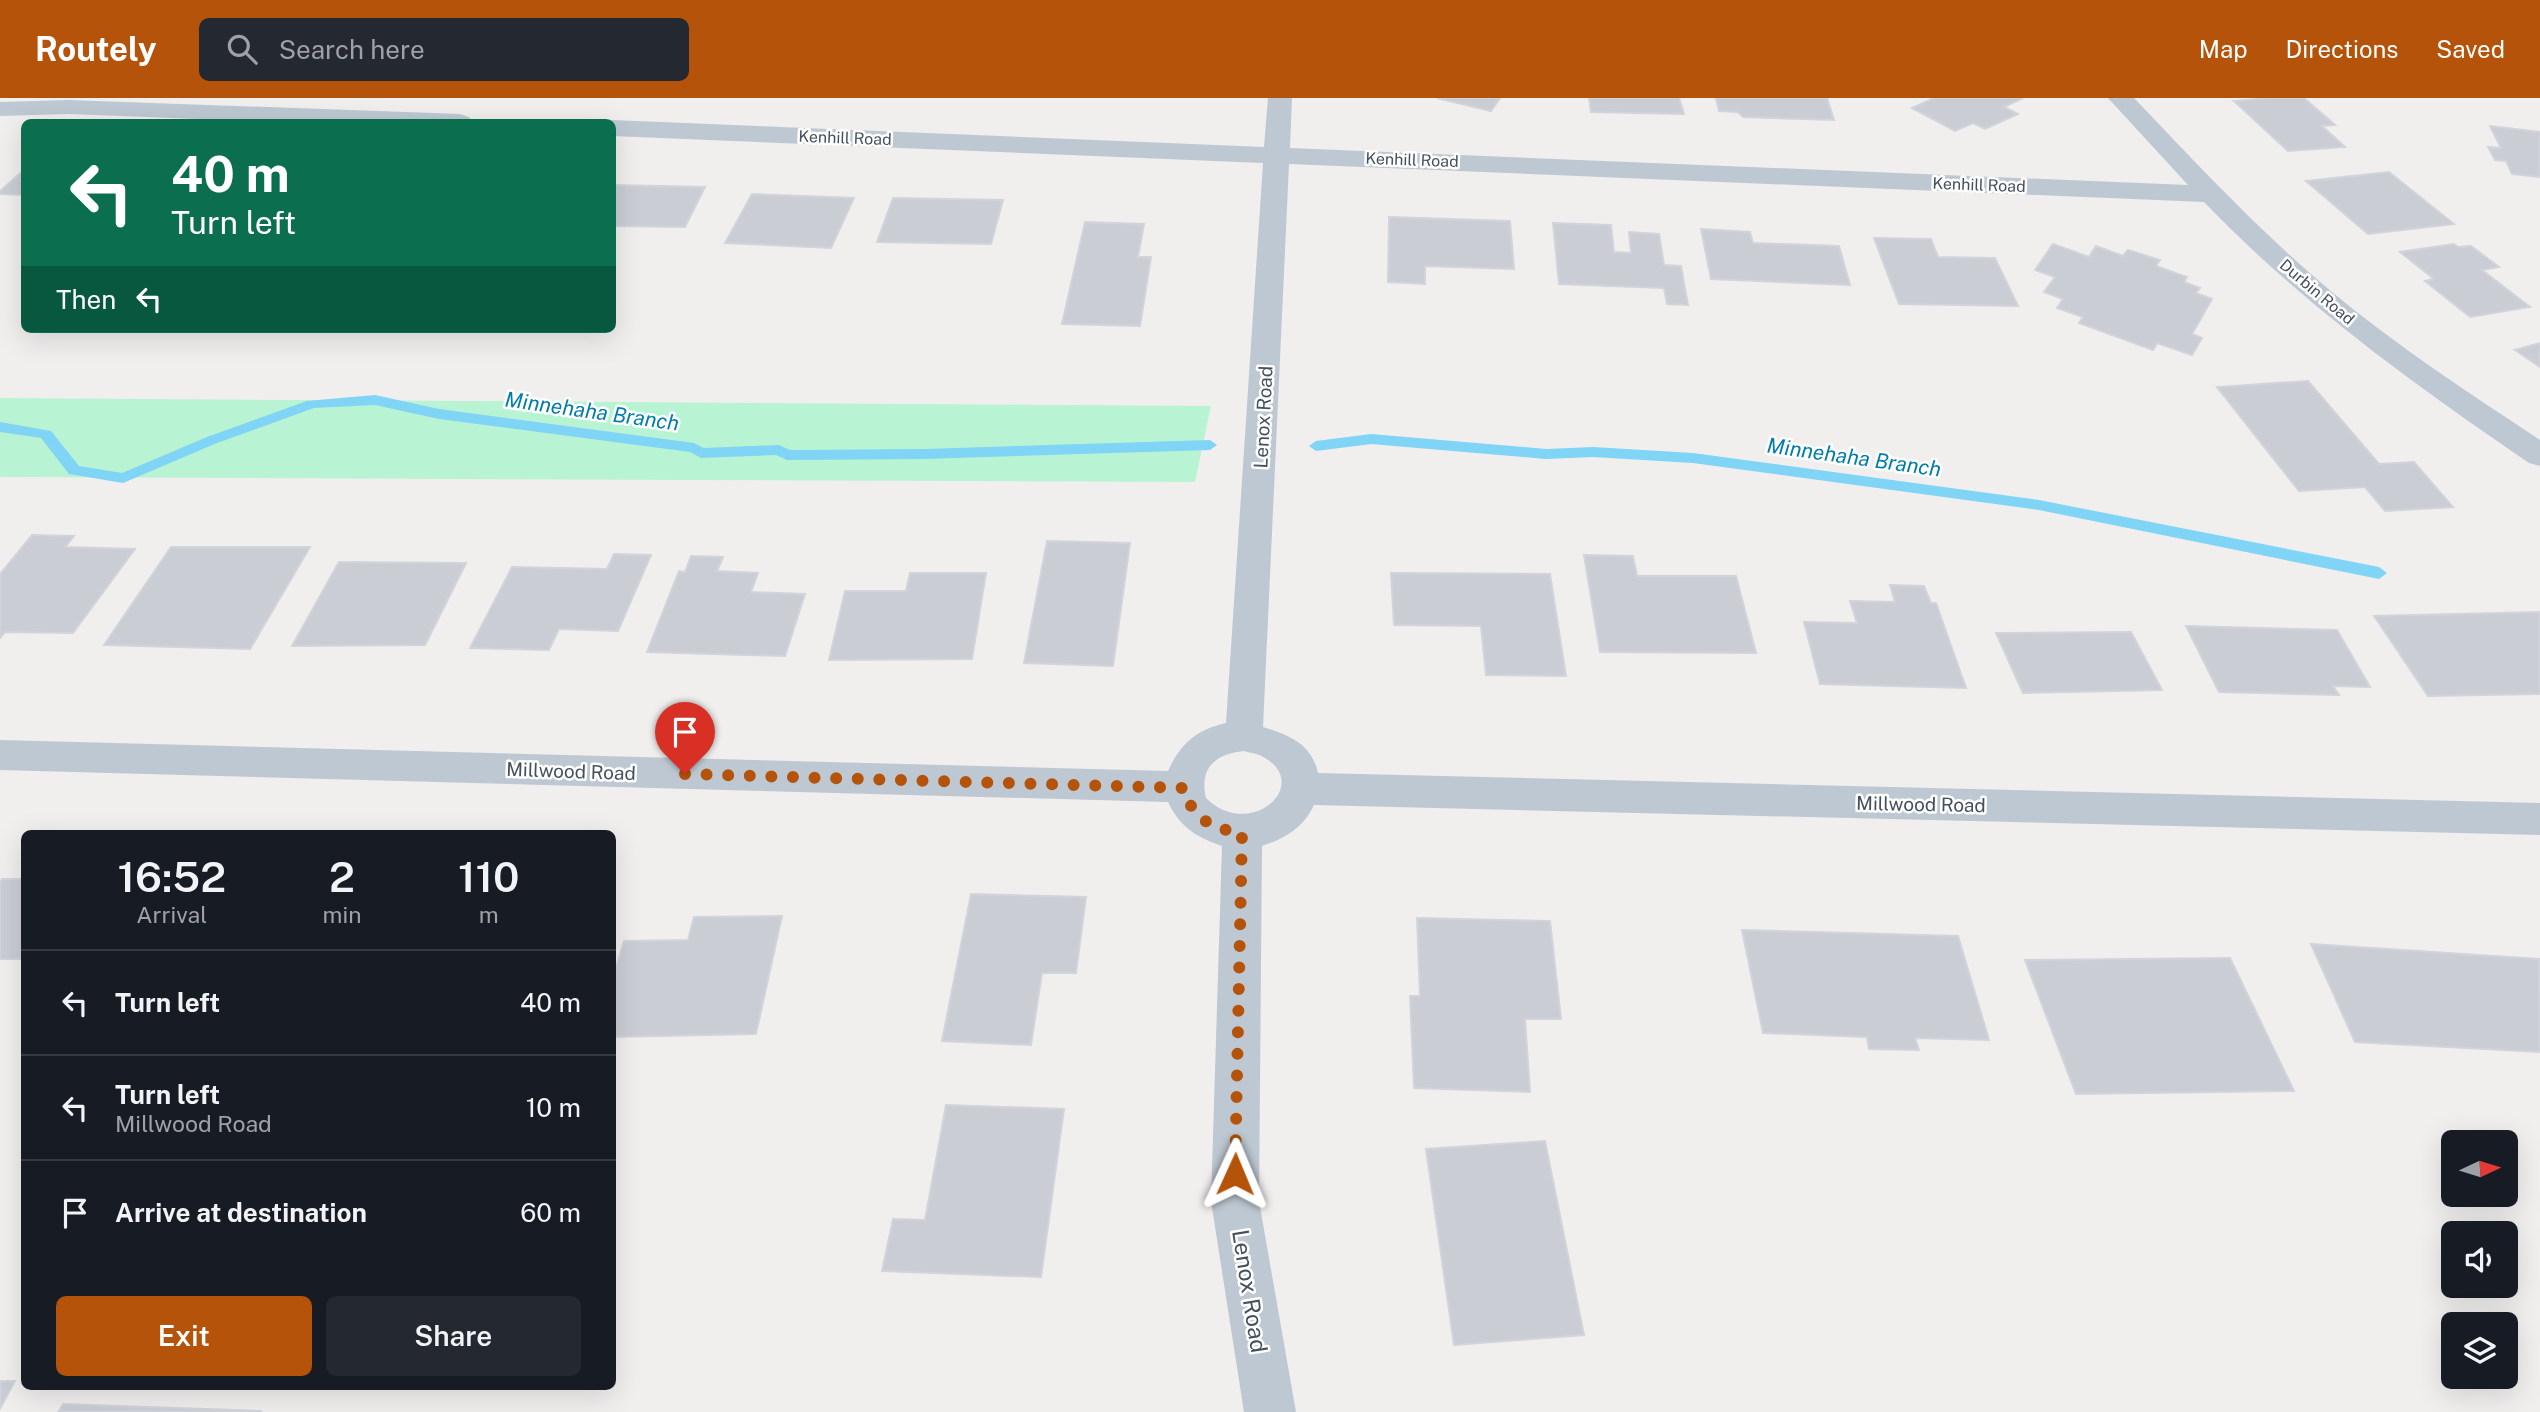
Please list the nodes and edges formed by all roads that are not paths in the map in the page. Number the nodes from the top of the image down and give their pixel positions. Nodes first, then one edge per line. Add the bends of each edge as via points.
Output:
1 (1280, 98) edge
2 (2120, 98) edge
3 (77, 103) edge
4 (0, 109) edge
5 (400, 119) edge
6 (616, 128) edge
7 (1278, 155) junction
8 (2211, 194) junction
9 (2540, 455) edge
10 (1244, 736) junction
11 (0, 755) edge
12 (1184, 788) junction
13 (1302, 789) junction
14 (2540, 819) edge
15 (1242, 833) junction
16 (1270, 1412) edge

1 - 7 street, Lenox Road
2 - 8 street, Durbin Road
3 - 4 street
3 - 5 street
6 - 7 street, Kenhill Road
7 - 8 street, Kenhill Road
7 - 10 street, Lenox Road
8 - 9 street, Durbin Road via 2292,273 2413,369
10 - 12 street via 1216,741 1194,757
10 - 13 street via 1263,738 1294,758
11 - 12 street, Millwood Road
12 - 15 street via 1195,814 1224,831
13 - 14 street, Millwood Road
13 - 15 street via 1293,809 1276,824
15 - 16 street, Lenox Road via 1235,1201

